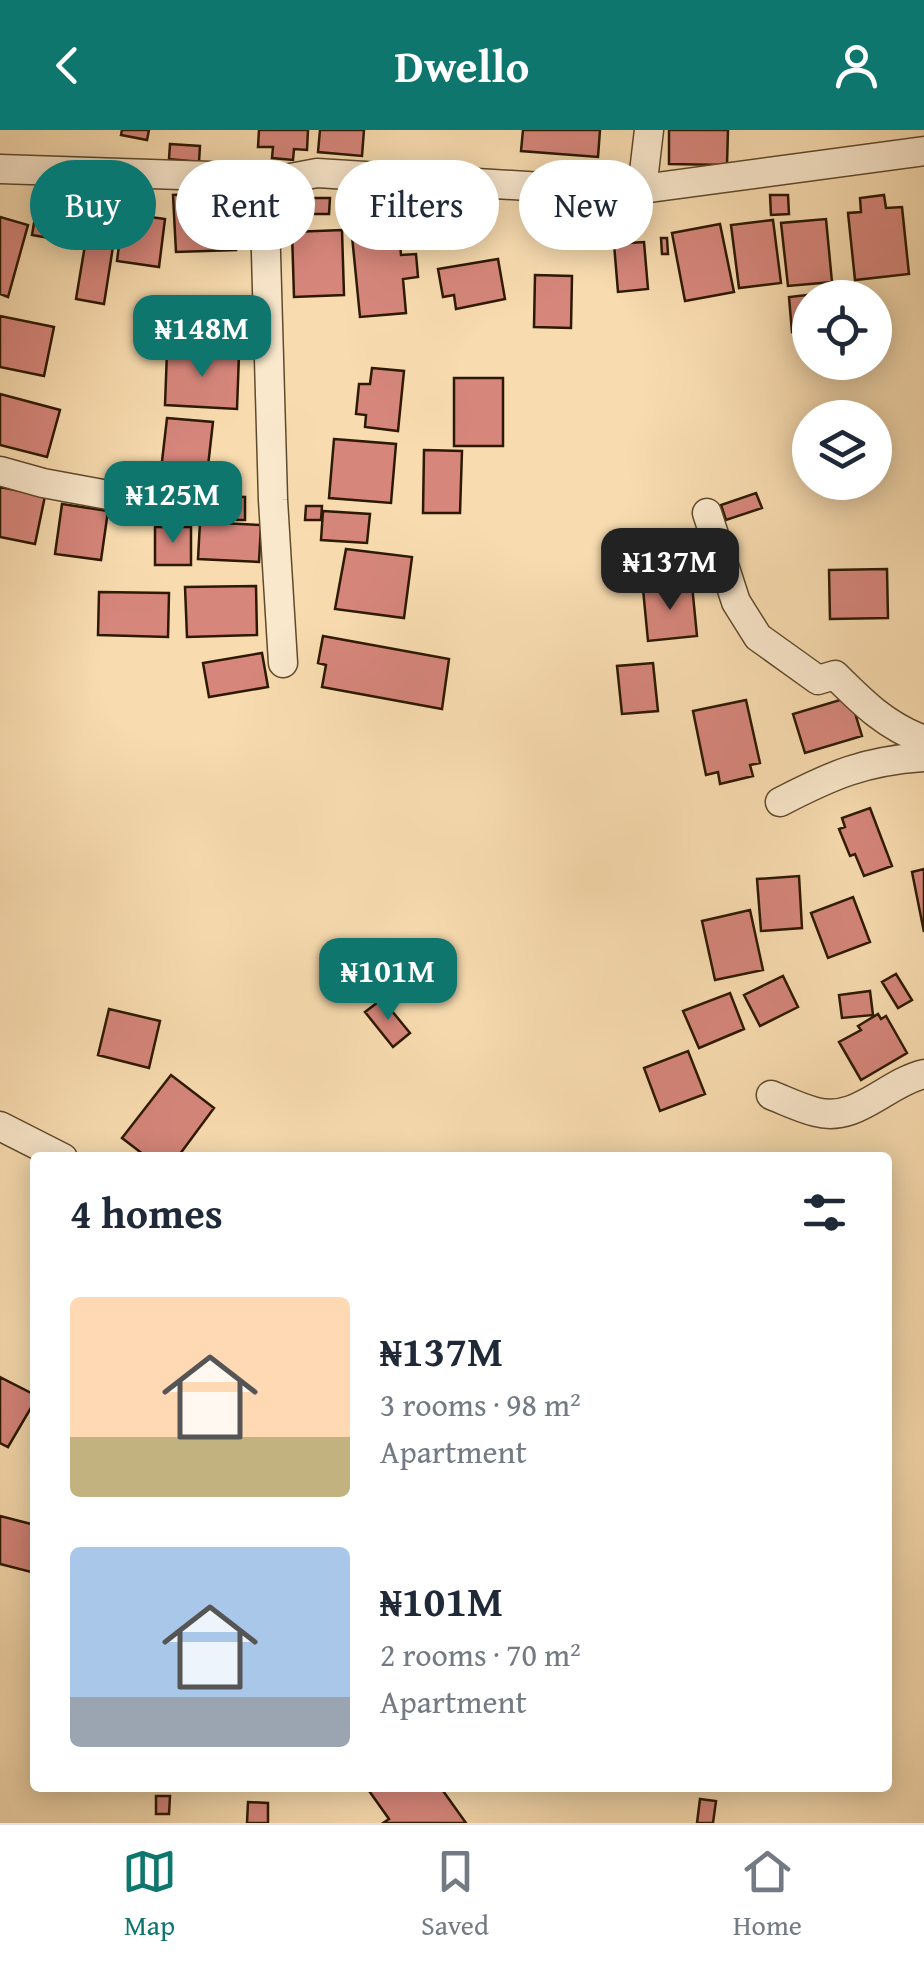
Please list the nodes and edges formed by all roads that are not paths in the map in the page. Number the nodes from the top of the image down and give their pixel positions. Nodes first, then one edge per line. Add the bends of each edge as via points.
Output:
1 (649, 130) edge
2 (924, 151) edge
3 (645, 160) edge
4 (0, 168) edge
5 (315, 173) edge
6 (176, 175) edge
7 (519, 186) edge
8 (653, 188) edge
9 (266, 250) edge
10 (0, 471) edge
11 (146, 502) dead end
12 (708, 512) dead end
13 (283, 663) dead end
14 (924, 740) edge
15 (924, 756) edge
16 (780, 802) dead end
17 (924, 1074) edge
18 (771, 1095) dead end
19 (0, 1126) edge
20 (52, 1152) edge

1 - 3 street
2 - 8 street
4 - 6 street
5 - 7 street
9 - 13 street
10 - 11 street
12 - 14 street via 736,602 758,637 818,680 835,675 872,713
15 - 16 street via 849,769
17 - 18 street via 838,1115
19 - 20 street

